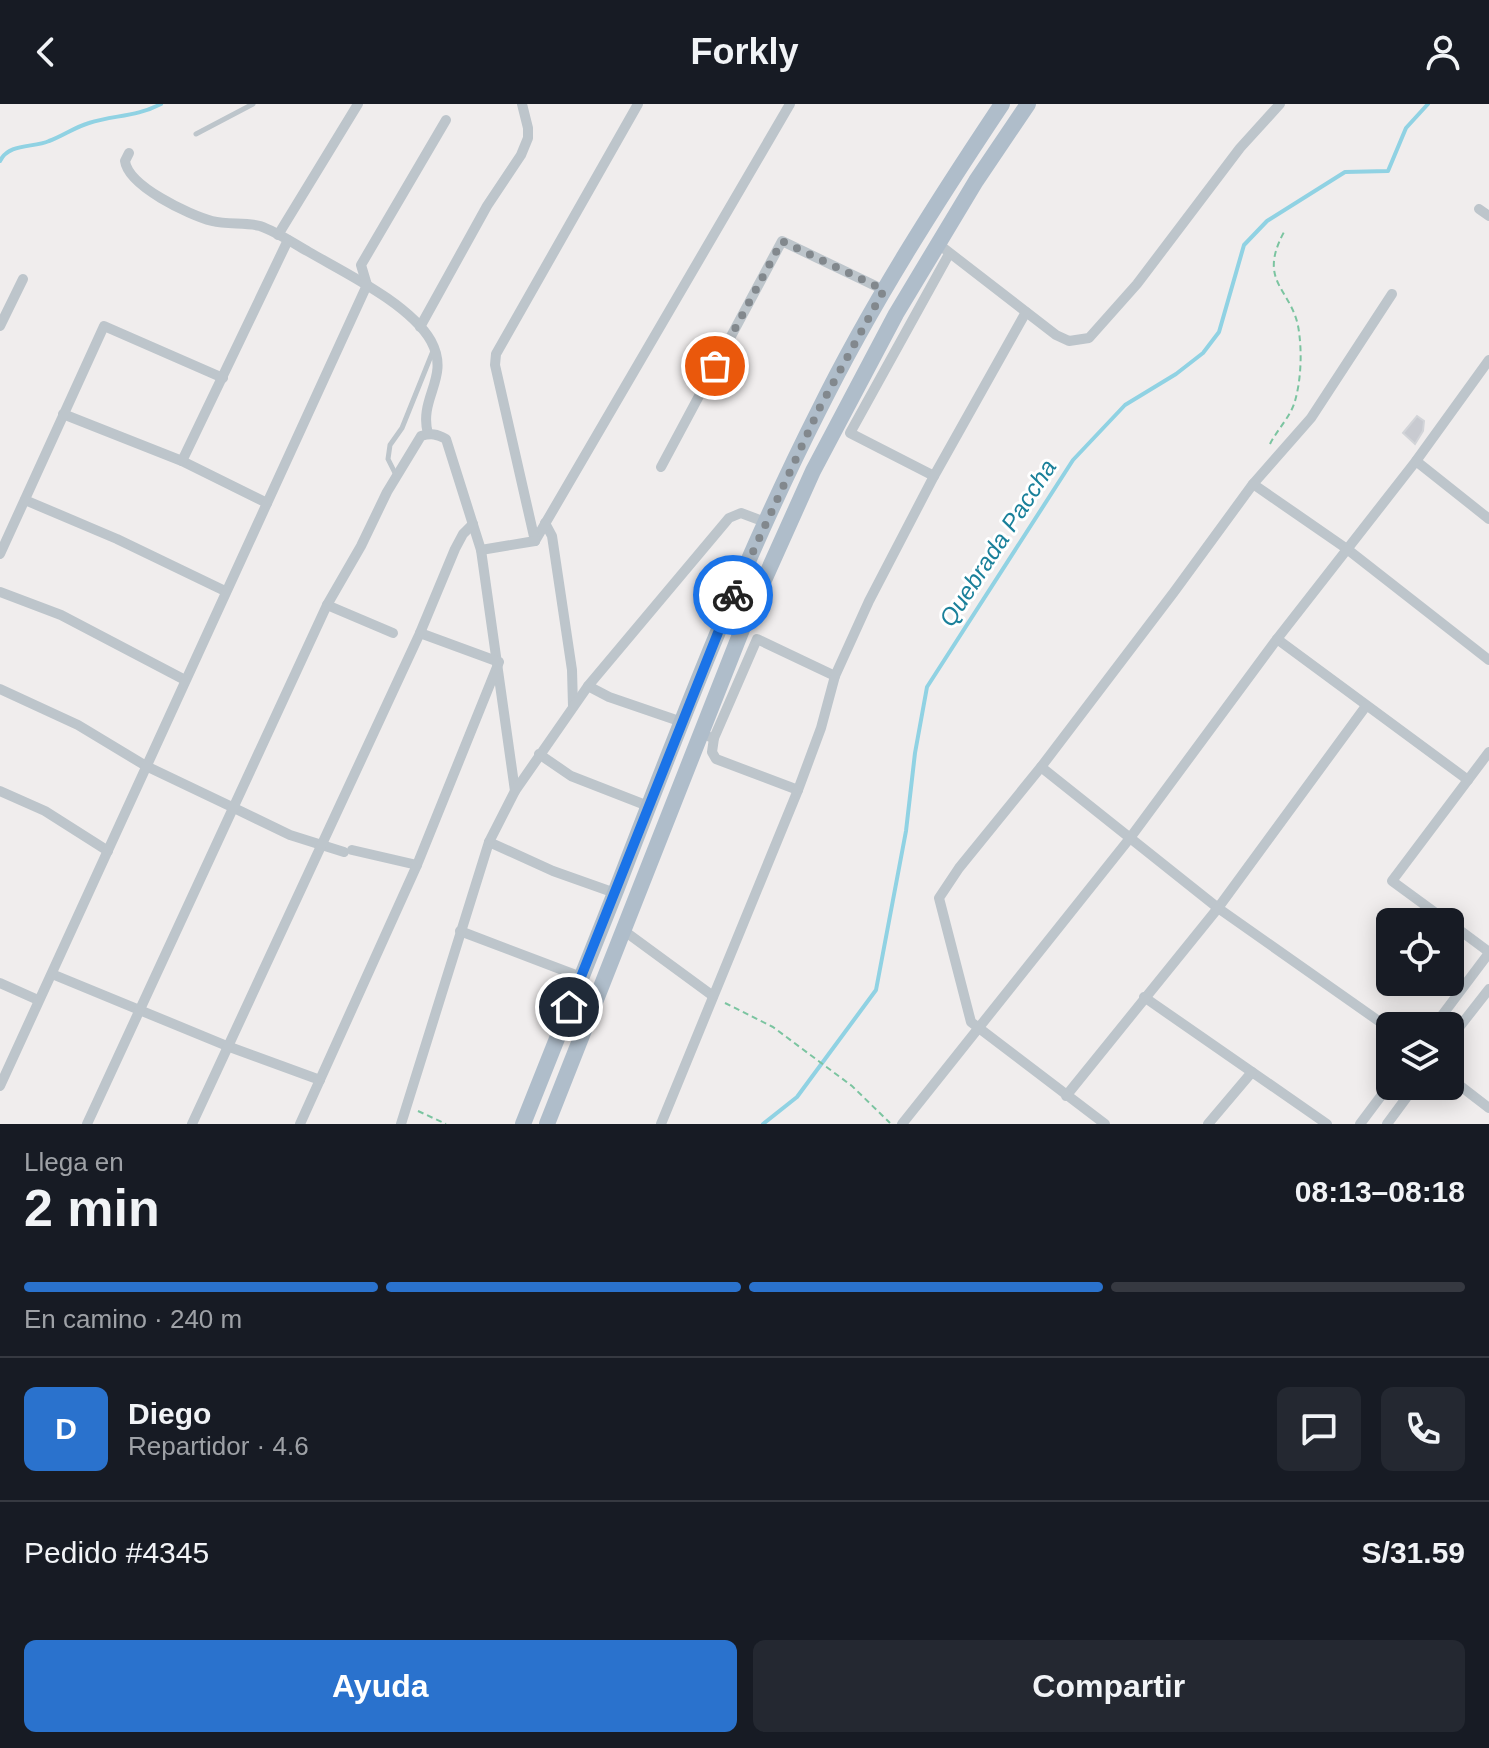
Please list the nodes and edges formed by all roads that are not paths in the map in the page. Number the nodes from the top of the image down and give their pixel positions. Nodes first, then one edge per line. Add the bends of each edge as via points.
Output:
1 (253, 104) edge
2 (358, 104) edge
3 (522, 104) edge
4 (638, 104) edge
5 (790, 104) edge
6 (1002, 104) edge
7 (1028, 104) edge
8 (1280, 104) edge
9 (446, 120) dead end
10 (196, 134) dead end
11 (129, 153) dead end
12 (283, 238) junction
13 (943, 249) junction
14 (23, 279) dead end
15 (367, 285) junction
16 (884, 290) junction
17 (1392, 294) dead end
18 (1026, 312) junction
19 (0, 326) edge
20 (420, 327) junction
21 (434, 350) junction
22 (1489, 360) edge
23 (223, 378) junction
24 (63, 414) junction
25 (428, 434) junction
26 (182, 461) junction
27 (1416, 461) junction
28 (661, 467) dead end
29 (934, 476) junction
30 (397, 477) junction
31 (1253, 484) junction
32 (25, 500) junction
33 (267, 503) junction
34 (1489, 519) edge
35 (765, 522) junction
36 (545, 523) junction
37 (473, 524) junction
38 (535, 541) junction
39 (1347, 549) junction
40 (481, 550) junction
41 (0, 554) edge
42 (225, 591) junction
43 (0, 592) edge
44 (327, 605) junction
45 (393, 633) dead end
46 (420, 633) junction
47 (1277, 639) junction
48 (1489, 660) edge
49 (499, 662) junction
50 (835, 676) junction
51 (185, 680) junction
52 (588, 686) junction
53 (0, 689) edge
54 (1366, 706) junction
55 (573, 707) junction
56 (682, 722) junction
57 (708, 735) junction
58 (1489, 752) edge
59 (539, 754) junction
60 (146, 766) junction
61 (1041, 767) junction
62 (1468, 780) junction
63 (798, 790) junction
64 (0, 791) edge
65 (515, 791) junction
66 (648, 806) junction
67 (232, 807) junction
68 (1130, 838) junction
69 (489, 842) junction
70 (320, 845) junction
71 (108, 851) junction
72 (417, 865) junction
73 (615, 893) junction
74 (1218, 908) junction
75 (1429, 908) edge
76 (623, 930) junction
77 (460, 931) junction
78 (1464, 934) edge
79 (1489, 953) edge
80 (52, 974) junction
81 (581, 977) junction
82 (0, 983) edge
83 (1489, 989) edge
84 (713, 996) junction
85 (1144, 997) junction
86 (38, 1000) junction
87 (138, 1010) junction
88 (1445, 1012) edge
89 (1376, 1019) edge
90 (1464, 1021) edge
91 (977, 1028) junction
92 (227, 1046) junction
93 (1252, 1072) junction
94 (320, 1080) junction
95 (0, 1085) edge
96 (1464, 1089) edge
97 (1066, 1096) junction
98 (1378, 1100) edge
99 (1405, 1100) edge
100 (1489, 1108) edge
101 (87, 1124) edge
102 (192, 1124) edge
103 (300, 1124) edge
104 (401, 1124) edge
105 (523, 1124) edge
106 (547, 1124) edge
107 (661, 1124) edge
108 (902, 1124) edge
109 (1105, 1124) edge
110 (1208, 1124) edge
111 (1327, 1124) edge
112 (1360, 1124) edge
113 (1387, 1124) edge

1 - 10 lane
2 - 12 street
3 - 20 street via 528,138 521,155
4 - 38 street via 496,354
5 - 36 street
6 - 16 main road
7 - 13 main road
8 - 18 street via 1089,338 1069,341
9 - 15 street via 361,265
11 - 12 street via 125,161 131,176 185,212 215,222 262,227
12 - 15 street
12 - 23 street
13 - 18 street
13 - 29 street via 850,433
13 - 57 main road via 896,314 813,471 765,574
14 - 19 street
15 - 20 street
15 - 33 street
16 - 28 street via 782,241
16 - 35 main road
17 - 31 street via 1311,418
18 - 29 street
20 - 21 street
21 - 25 street via 439,371 425,412
21 - 30 lane via 390,445 388,459
22 - 27 street
23 - 24 street via 104,326
23 - 26 street
24 - 26 street
24 - 32 street
25 - 30 street via 421,436
25 - 37 street via 446,439
26 - 33 street
27 - 34 street
27 - 39 street
29 - 50 street
30 - 44 street
31 - 39 street
31 - 61 street
32 - 41 street
32 - 42 street
33 - 42 street
35 - 52 street via 741,513 729,518
35 - 56 main road
36 - 38 street
36 - 55 street via 552,536
37 - 40 street
37 - 46 street via 463,534
38 - 40 street
39 - 47 street
39 - 48 street
40 - 49 street
42 - 51 street
43 - 51 street via 61,615
44 - 45 street
44 - 67 street
46 - 49 street
46 - 70 street
47 - 54 street
47 - 68 street
49 - 65 street
49 - 72 street
50 - 57 street via 757,639
50 - 63 street
51 - 60 street
52 - 55 street
52 - 56 street
53 - 60 street via 78,725
54 - 62 street
54 - 74 street
55 - 59 street
56 - 66 main road
57 - 63 street via 716,759
57 - 76 main road
58 - 62 street
59 - 65 street
59 - 66 street via 571,776
60 - 67 street
60 - 71 street
61 - 68 street
61 - 91 street via 939,898 971,1022
62 - 75 street via 1392,881
63 - 84 street
64 - 71 street via 45,811
65 - 69 street
66 - 73 main road
67 - 70 street
67 - 87 street
68 - 74 street
68 - 91 street
69 - 73 street
69 - 77 street
70 - 72 street
70 - 92 street
71 - 80 street
72 - 94 street
73 - 81 main road
74 - 85 street
74 - 89 street
76 - 84 street
76 - 106 main road
77 - 81 street
77 - 104 street
78 - 79 street
79 - 88 street
80 - 86 street
80 - 87 street
81 - 105 main road
82 - 86 street
83 - 90 street
84 - 107 street
85 - 93 street
85 - 97 street
86 - 95 street
87 - 92 street
87 - 101 street
91 - 97 street
91 - 108 street
92 - 94 street
92 - 102 street
93 - 110 street
93 - 111 street
94 - 103 street
96 - 100 street
97 - 109 street
98 - 112 street
99 - 113 street

